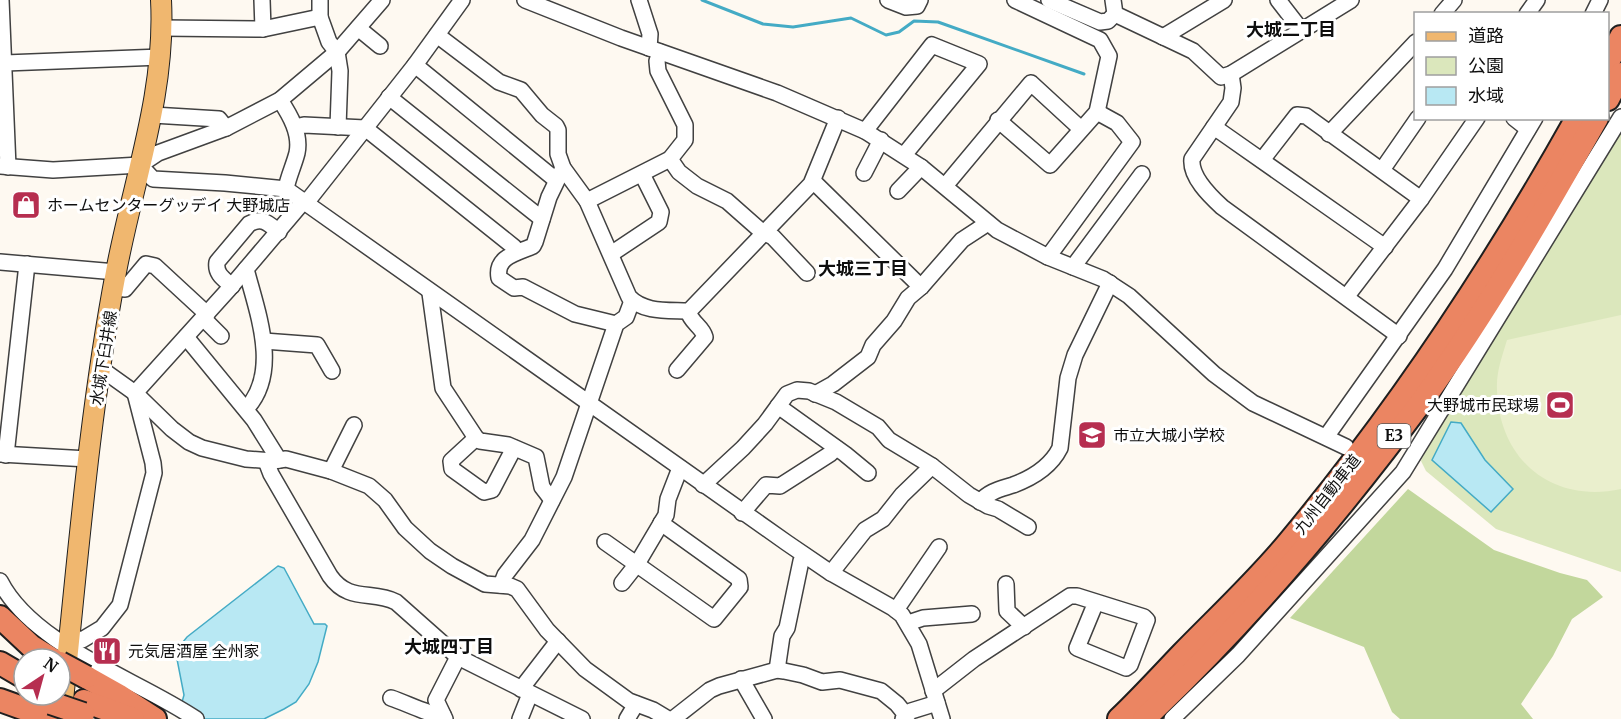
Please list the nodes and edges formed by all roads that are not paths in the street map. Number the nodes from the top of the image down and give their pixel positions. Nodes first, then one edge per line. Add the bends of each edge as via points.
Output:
1 (1, 0) edge
2 (161, 0) edge
3 (262, 0) edge
4 (320, 0) edge
5 (382, 0) edge
6 (462, 0) edge
7 (525, 0) edge
8 (639, 0) edge
9 (888, 0) edge
10 (920, 0) edge
11 (1015, 0) edge
12 (1049, 0) edge
13 (1224, 0) edge
14 (1278, 0) edge
15 (1351, 0) edge
16 (1455, 0) edge
17 (1114, 7) edge
18 (1444, 12) edge
19 (320, 17) junction
20 (162, 28) junction
21 (358, 28) junction
22 (263, 29) junction
23 (1302, 31) junction
24 (437, 35) junction
25 (1163, 37) junction
26 (1621, 37) edge
27 (1414, 44) edge
28 (380, 46) dead end
29 (655, 50) junction
30 (337, 52) junction
31 (161, 57) junction
32 (1609, 60) edge
33 (5, 63) junction
34 (415, 65) junction
35 (1231, 74) junction
36 (1621, 74) edge
37 (389, 97) junction
38 (1609, 97) edge
39 (280, 99) junction
40 (1097, 112) junction
41 (153, 115) junction
42 (1621, 117) edge
43 (838, 118) junction
44 (998, 120) junction
45 (1417, 120) edge
46 (1476, 120) edge
47 (1576, 120) edge
48 (1596, 120) edge
49 (1532, 124) edge
50 (1214, 126) junction
51 (295, 127) junction
52 (338, 127) junction
53 (226, 128) junction
54 (365, 128) junction
55 (1082, 129) junction
56 (866, 131) junction
57 (1329, 134) junction
58 (881, 140) junction
59 (904, 155) junction
60 (670, 159) junction
61 (1262, 160) junction
62 (140, 165) junction
63 (4, 166) edge
64 (921, 167) junction
65 (1382, 170) junction
66 (864, 173) dead end
67 (560, 174) junction
68 (642, 174) junction
69 (1142, 174) dead end
70 (813, 181) junction
71 (945, 186) junction
72 (285, 189) junction
73 (898, 191) dead end
74 (1421, 199) junction
75 (587, 201) junction
76 (303, 202) junction
77 (542, 219) junction
78 (988, 223) junction
79 (279, 232) junction
80 (765, 233) junction
81 (1385, 247) junction
82 (517, 252) junction
83 (611, 254) junction
84 (1048, 257) junction
85 (0, 262) edge
86 (27, 264) junction
87 (1073, 267) junction
88 (246, 269) junction
89 (807, 273) dead end
90 (115, 280) junction
91 (1110, 283) junction
92 (232, 286) junction
93 (921, 287) junction
94 (430, 293) junction
95 (1347, 296) junction
96 (632, 301) junction
97 (688, 311) junction
98 (205, 316) junction
99 (616, 324) junction
100 (221, 336) dead end
101 (1399, 336) junction
102 (186, 337) junction
103 (264, 341) junction
104 (100, 368) junction
105 (677, 370) dead end
106 (332, 371) dead end
107 (135, 393) junction
108 (815, 394) junction
109 (590, 403) junction
110 (778, 406) junction
111 (246, 409) junction
112 (354, 426) dead end
113 (1326, 437) junction
114 (476, 438) junction
115 (1346, 447) dead end
116 (514, 448) junction
117 (836, 448) junction
118 (3, 455) edge
119 (88, 459) junction
120 (273, 460) junction
121 (1386, 464) dead end
122 (932, 466) junction
123 (680, 468) junction
124 (331, 471) junction
125 (868, 472) dead end
126 (1403, 472) junction
127 (703, 485) junction
128 (552, 500) junction
129 (980, 502) junction
130 (742, 513) junction
131 (661, 523) junction
132 (1028, 527) dead end
133 (605, 542) dead end
134 (939, 547) dead end
135 (804, 555) junction
136 (638, 564) junction
137 (831, 573) junction
138 (0, 581) edge
139 (622, 583) dead end
140 (1006, 584) dead end
141 (501, 585) junction
142 (1096, 602) junction
143 (897, 610) junction
144 (972, 614) dead end
145 (0, 617) edge
146 (908, 623) junction
147 (1024, 627) junction
148 (558, 641) junction
149 (37, 647) edge
150 (59, 647) edge
151 (64, 647) edge
152 (70, 647) edge
153 (72, 655) edge
154 (458, 657) junction
155 (777, 670) junction
156 (741, 679) junction
157 (525, 692) junction
158 (935, 697) junction
159 (391, 698) dead end
160 (636, 704) junction
161 (72, 705) edge
162 (72, 705) edge
163 (72, 705) edge
164 (62, 707) edge
165 (444, 717) edge
166 (904, 717) edge
167 (0, 719) edge
168 (133, 719) edge
169 (148, 719) edge
170 (155, 719) edge
171 (196, 719) edge
172 (520, 719) edge
173 (582, 719) edge
174 (627, 719) edge
175 (668, 719) edge
176 (673, 719) edge
177 (764, 719) edge
178 (942, 719) edge
179 (1119, 719) edge
180 (1144, 719) edge
181 (1172, 719) edge

1 - 33 street
2 - 20 main road, 水城下臼井線
3 - 22 street
4 - 19 street
5 - 21 street
6 - 24 street
7 - 29 street
8 - 29 street
9 - 10 street via 906,7 917,6
11 - 40 street via 1100,40 1109,56
12 - 17 street via 1100,22 1108,21
13 - 25 street
14 - 23 street
15 - 23 street
16 - 18 street
17 - 25 street
19 - 22 street
19 - 30 street
20 - 22 street
20 - 31 main road, 水城下臼井線
21 - 28 street
21 - 30 street
23 - 35 street
24 - 34 street
24 - 67 street via 500,82 521,90 556,126
25 - 35 street via 1193,51 1221,77
26 - 32 highway
27 - 57 street
29 - 43 street
29 - 60 street via 658,71 686,132 685,140
30 - 39 street
30 - 52 street
31 - 33 street
31 - 41 main road, 水城下臼井線
33 - 63 street
34 - 37 street
34 - 67 street
35 - 50 street via 1231,102
36 - 38 highway
37 - 54 street
37 - 77 street
39 - 51 street
39 - 53 street
40 - 55 street
40 - 84 street via 1117,123 1132,142
41 - 53 street via 219,118
41 - 62 main road, 水城下臼井線
42 - 126 street
43 - 56 street
43 - 70 street
44 - 55 street via 1050,165
44 - 55 street via 1031,83
44 - 71 street
45 - 65 street
46 - 74 street
47 - 179 highway, 九州自動車道 / E3 via 1483,276 1354,460 1288,544
48 - 180 highway, 九州自動車道 / E3 via 1521,249 1422,400 1282,577 1203,663
49 - 101 street via 1451,259
50 - 61 street
50 - 95 street via 1192,159 1191,167 1209,195
51 - 52 street
51 - 72 street via 297,152
52 - 54 street
53 - 62 street via 158,153
54 - 76 street
54 - 82 street
56 - 58 street
56 - 59 street via 932,45 979,64
57 - 61 street via 1306,116 1297,115
57 - 65 street
58 - 59 street
58 - 66 street
59 - 64 street
60 - 68 street
60 - 80 street via 679,172 727,201
61 - 81 street
62 - 63 street via 53,170
62 - 72 street via 153,179
62 - 90 main road, 水城下臼井線
64 - 71 street
64 - 73 street
65 - 74 street
67 - 75 street
67 - 77 street
68 - 75 street
68 - 83 street via 661,212 659,222
69 - 87 street
70 - 80 street
70 - 93 street
71 - 78 street
72 - 76 street
74 - 81 street
75 - 83 street
76 - 79 street
76 - 94 street
77 - 82 street via 533,246
78 - 84 street
78 - 93 street via 962,240
79 - 88 street
79 - 92 street via 265,220 255,220 219,258 217,271
80 - 89 street via 774,237
80 - 97 street
81 - 95 street
82 - 99 street via 506,257 499,278 575,314
83 - 96 street
84 - 87 street
85 - 86 street
86 - 90 street
86 - 118 street
87 - 91 street
88 - 92 street
88 - 103 street
90 - 98 street via 125,289 146,264 155,266
90 - 104 main road, 水城下臼井線
91 - 113 street via 1130,296 1235,391
91 - 129 street via 1075,355 1056,456 1041,470 1017,484 990,492
92 - 98 street
93 - 108 street via 908,298 868,357
94 - 109 street
94 - 114 street via 442,388
95 - 101 street
96 - 97 street via 647,309
96 - 99 street via 626,317
97 - 105 street via 705,337
98 - 100 street
98 - 102 street
99 - 109 street
101 - 113 street
102 - 107 street
102 - 111 street
103 - 106 street via 317,345
103 - 111 street via 261,385
104 - 107 street
104 - 119 main road, 水城下臼井線
107 - 120 street via 189,442 246,459
107 - 152 street via 154,473 124,593 117,610 102,628
108 - 110 street via 792,391
108 - 122 street via 878,427 889,440
109 - 123 street
109 - 128 street
110 - 117 street
110 - 127 street via 743,448
111 - 120 street
112 - 124 street
113 - 115 street
114 - 116 street
114 - 116 street via 451,461 452,469 484,492 492,490
116 - 128 street via 536,457 542,487
117 - 125 street
117 - 130 street via 780,486 766,485
118 - 119 street
119 - 151 main road, 水城下臼井線
120 - 124 street via 286,459
120 - 154 street via 271,474 335,583 352,593 396,602
121 - 126 street
122 - 129 street
122 - 137 street via 883,519 865,530
123 - 127 street
123 - 131 street
124 - 141 street via 376,490 405,528 452,566 485,584
126 - 181 street via 1238,655
127 - 130 street
128 - 141 street via 532,540
129 - 132 street
130 - 135 street
131 - 136 street
131 - 136 street via 739,579 740,587 714,619
133 - 136 street
134 - 143 street
135 - 137 street
135 - 155 street
136 - 139 street
137 - 143 street
138 - 150 street via 17,606
140 - 147 street via 1007,612
141 - 148 street via 517,589
142 - 142 street via 1147,620 1126,668 1077,648
142 - 147 street via 1070,596
143 - 146 street
144 - 146 street
145 - 149 highway via 31,646
146 - 158 street via 919,644
147 - 158 street via 974,659
148 - 157 street
148 - 160 street via 597,679
153 - 171 street via 161,697
154 - 157 street
154 - 165 street via 436,700
155 - 156 street
155 - 166 street via 822,682 847,681 881,691 897,704
156 - 176 street via 710,690
156 - 177 street
157 - 172 street
157 - 173 street
158 - 166 street
158 - 178 street
159 - 165 street
160 - 174 street
160 - 175 street
161 - 168 highway
162 - 169 highway
163 - 170 highway via 118,694
164 - 167 highway

